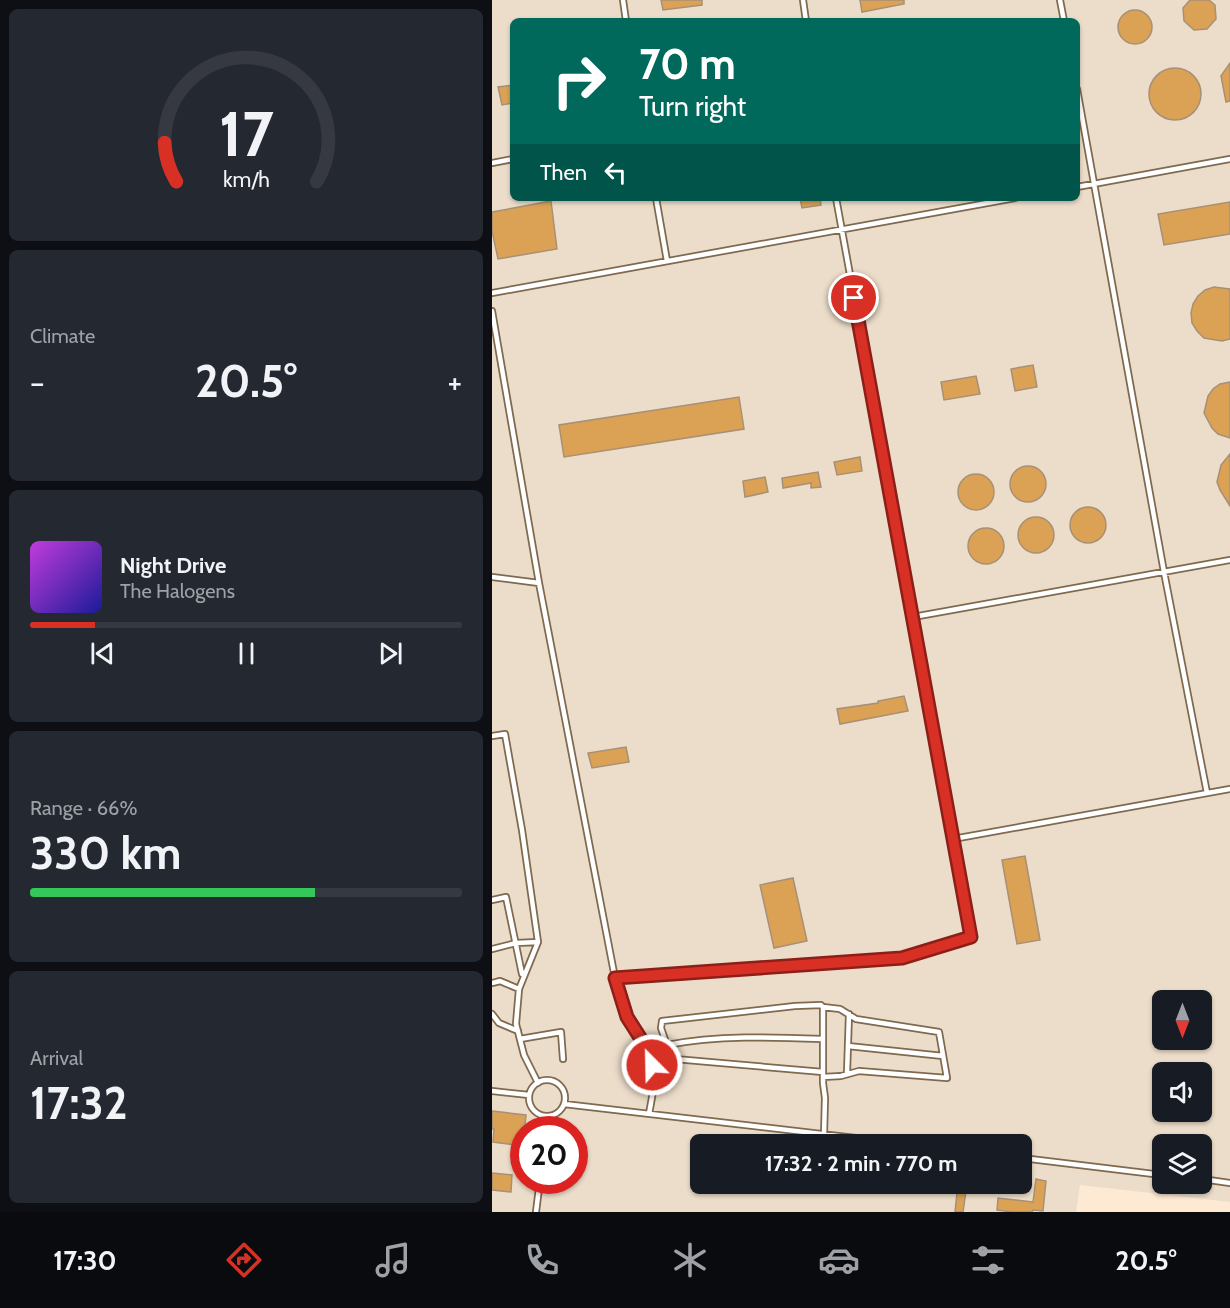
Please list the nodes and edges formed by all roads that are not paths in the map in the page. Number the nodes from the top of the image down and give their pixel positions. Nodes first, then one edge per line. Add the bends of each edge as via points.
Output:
1 (623, 0) edge
2 (803, 0) edge
3 (1060, 0) edge
4 (626, 18) edge
5 (806, 18) edge
6 (1063, 18) edge
7 (1080, 105) edge
8 (1230, 159) edge
9 (510, 160) edge
10 (492, 163) edge
11 (1095, 183) junction
12 (1080, 186) edge
13 (657, 201) edge
14 (837, 201) edge
15 (999, 201) edge
16 (842, 230) junction
17 (668, 261) junction
18 (492, 293) edge
19 (492, 311) edge
20 (1230, 560) edge
21 (1164, 572) junction
22 (492, 577) edge
23 (539, 583) junction
24 (913, 617) junction
25 (492, 736) edge
26 (1230, 789) edge
27 (1207, 793) junction
28 (953, 839) junction
29 (492, 900) edge
30 (538, 942) junction
31 (516, 943) junction
32 (492, 949) edge
33 (523, 977) junction
34 (615, 978) junction
35 (492, 983) edge
36 (519, 989) junction
37 (823, 1007) junction
38 (492, 1014) edge
39 (849, 1014) junction
40 (518, 1031) junction
41 (664, 1038) junction
42 (520, 1039) junction
43 (823, 1039) junction
44 (644, 1045) junction
45 (667, 1045) junction
46 (848, 1046) junction
47 (943, 1056) junction
48 (563, 1059) dead end
49 (672, 1060) junction
50 (652, 1066) junction
51 (847, 1073) junction
52 (823, 1078) junction
53 (538, 1083) junction
54 (492, 1091) edge
55 (529, 1095) junction
56 (564, 1104) junction
57 (649, 1114) junction
58 (544, 1116) edge
59 (550, 1116) edge
60 (824, 1134) joint
61 (1032, 1159) edge
62 (1152, 1174) edge
63 (1212, 1180) edge
64 (1230, 1183) edge
65 (538, 1194) edge
66 (536, 1212) edge

1 - 4 lane
2 - 5 lane
3 - 6 lane
7 - 11 lane
8 - 11 lane
9 - 10 lane
11 - 12 lane
11 - 21 lane
13 - 17 lane
14 - 16 lane
15 - 16 lane
16 - 17 lane
16 - 24 lane
17 - 18 lane
19 - 23 lane
20 - 21 lane
21 - 24 lane
21 - 27 lane
22 - 23 lane
23 - 34 lane
24 - 28 lane
25 - 30 lane via 505,734
26 - 27 lane
27 - 28 lane
28 - 34 lane via 971,937 902,958
29 - 31 lane via 506,897
30 - 31 lane
30 - 33 lane
31 - 32 lane
31 - 33 lane
33 - 36 lane
34 - 44 lane via 627,1017
35 - 36 lane via 500,981
36 - 40 lane
37 - 39 lane
37 - 41 lane via 819,1004 666,1020 660,1023
37 - 43 lane
38 - 40 lane via 499,1023
39 - 46 lane
39 - 47 lane via 856,1019 939,1032
40 - 42 lane
41 - 44 lane
41 - 45 lane
42 - 48 lane via 561,1032
42 - 53 lane
43 - 45 lane via 691,1040
43 - 52 lane
44 - 50 lane
45 - 49 lane
46 - 47 lane
46 - 51 lane
47 - 51 lane via 947,1078
49 - 50 lane
49 - 52 lane
50 - 57 lane via 654,1086
51 - 52 lane
52 - 60 lane
53 - 55 lane
53 - 56 lane via 546,1079 559,1084 566,1097
54 - 55 lane
55 - 58 lane via 534,1113
56 - 57 lane
56 - 59 lane via 561,1111
57 - 60 lane
61 - 62 lane
63 - 64 lane
65 - 66 lane

